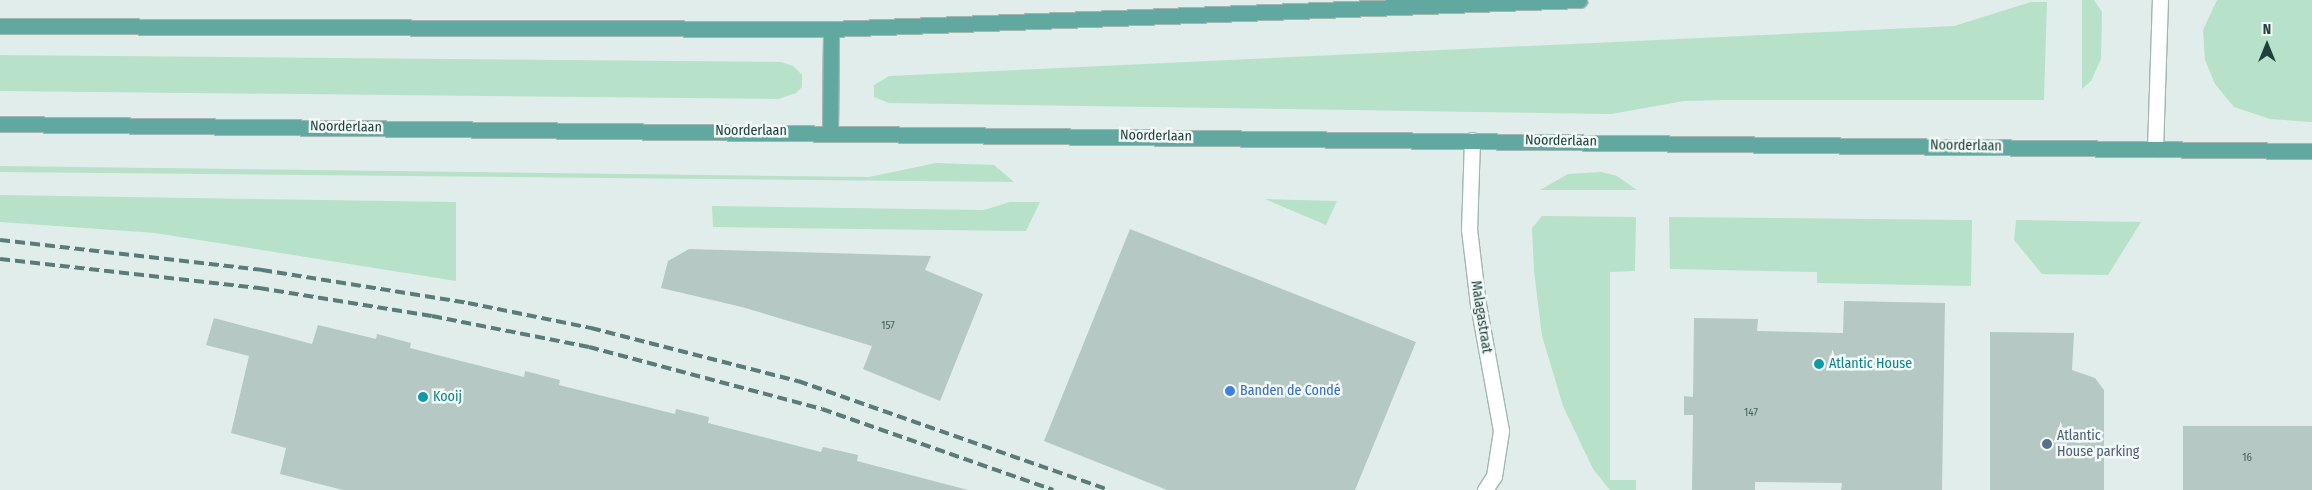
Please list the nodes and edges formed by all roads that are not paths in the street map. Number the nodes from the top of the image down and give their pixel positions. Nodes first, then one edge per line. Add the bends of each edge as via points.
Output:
1 (1579, 0) edge
2 (2160, 0) edge
3 (0, 26) edge
4 (831, 29) junction
5 (0, 124) edge
6 (830, 131) junction
7 (1472, 140) junction
8 (2155, 149) junction
9 (2312, 151) edge
10 (1485, 490) edge

1 - 4 main road
2 - 8 street
3 - 4 main road
4 - 6 main road
5 - 6 main road, Noorderlaan
6 - 7 main road, Noorderlaan
7 - 8 main road, Noorderlaan
7 - 10 street, Malagastraat via 1469,229 1478,304 1501,431 1494,476
8 - 9 main road, Noorderlaan

